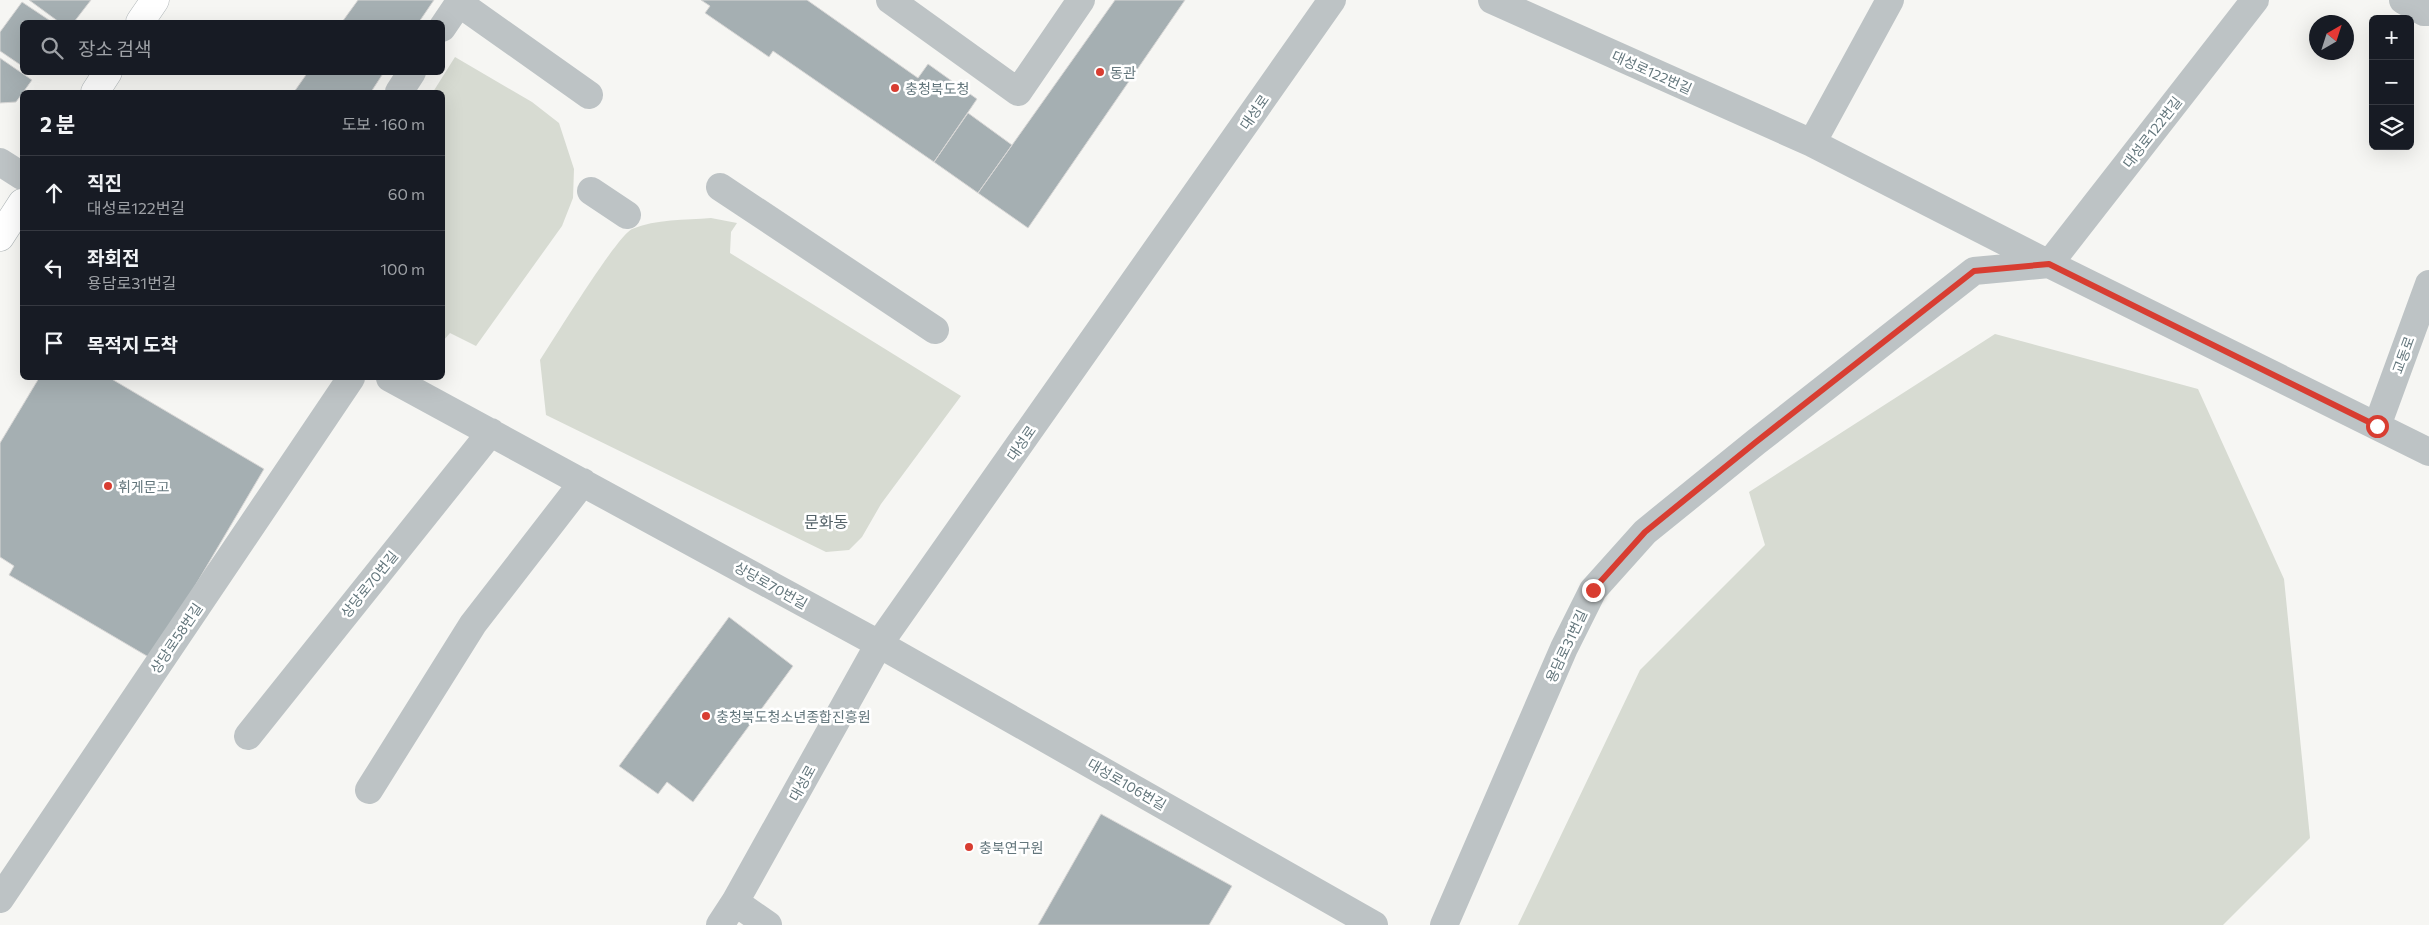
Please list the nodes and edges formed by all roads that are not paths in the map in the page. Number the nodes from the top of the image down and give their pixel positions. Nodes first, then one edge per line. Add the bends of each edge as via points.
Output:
1 (155, 0) edge
2 (890, 0) edge
3 (1081, 0) edge
4 (1332, 0) edge
5 (1492, 0) edge
6 (1890, 0) edge
7 (2255, 0) edge
8 (2404, 0) edge
9 (460, 2) edge
10 (2429, 12) edge
11 (141, 20) edge
12 (445, 24) edge
13 (106, 75) edge
14 (410, 75) edge
15 (96, 90) edge
16 (400, 90) edge
17 (589, 95) dead end
18 (1812, 143) junction
19 (0, 162) edge
20 (20, 175) edge
21 (720, 187) dead end
22 (591, 190) dead end
23 (20, 206) edge
24 (627, 215) dead end
25 (0, 237) edge
26 (2049, 264) junction
27 (2429, 284) edge
28 (935, 330) dead end
29 (350, 380) edge
30 (394, 380) edge
31 (2377, 426) junction
32 (491, 432) junction
33 (2429, 452) edge
34 (583, 482) junction
35 (879, 644) junction
36 (248, 736) dead end
37 (369, 790) dead end
38 (0, 899) edge
39 (735, 902) junction
40 (720, 925) edge
41 (768, 925) edge
42 (1374, 925) edge
43 (1444, 925) edge

1 - 11 main road
2 - 3 street via 1018,92
4 - 35 street, 대성로
5 - 18 street, 대성로122번길
6 - 18 street
7 - 26 street, 대성로122번길
8 - 10 street
9 - 12 street
9 - 17 street
13 - 15 main road
14 - 16 street
18 - 26 street, 대성로122번길
19 - 20 street
21 - 28 street
22 - 24 street
23 - 25 main road
26 - 31 street, 대성로122번길
26 - 43 street, 용담로31번길 via 1974,271 1645,532 1593,590 1568,639
27 - 31 street, 교동로
29 - 38 street, 상당로58번길
30 - 32 street, 상당로70번길
31 - 33 street, 대성로122번길
32 - 34 street, 상당로70번길
32 - 36 street, 상당로70번길
34 - 35 street, 상당로70번길
34 - 37 street via 473,624
35 - 39 street, 대성로
35 - 42 street, 대성로106번길
39 - 40 street, 대성로
39 - 41 street

